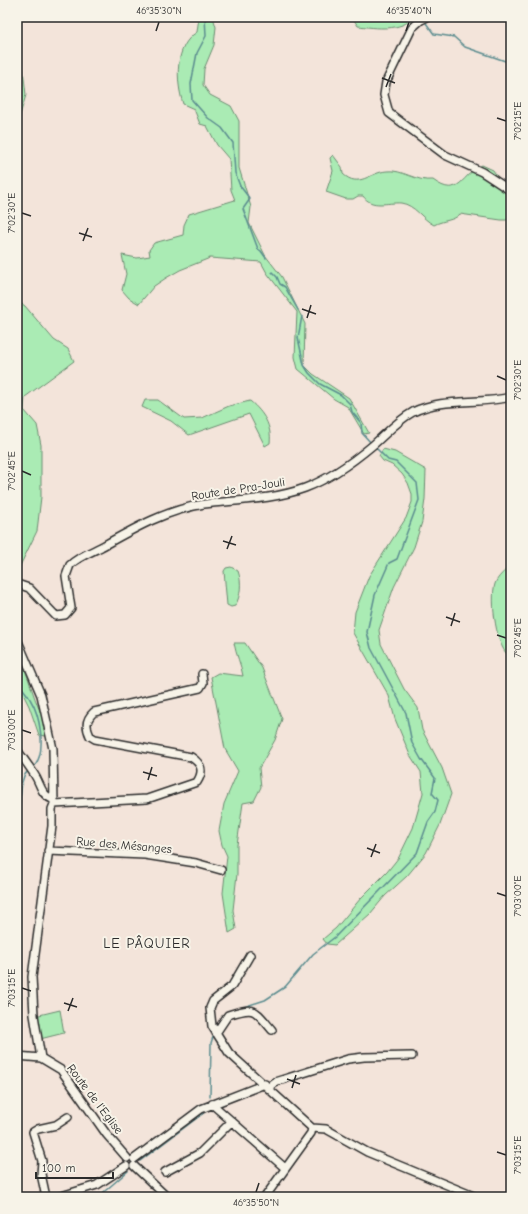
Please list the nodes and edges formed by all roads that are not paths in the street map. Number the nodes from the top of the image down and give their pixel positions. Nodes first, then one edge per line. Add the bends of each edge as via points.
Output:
1 (427, 17) edge
2 (511, 191) edge
3 (511, 397) edge
4 (17, 584) edge
5 (17, 640) edge
6 (202, 674) dead end
7 (17, 750) edge
8 (53, 802) junction
9 (48, 851) junction
10 (221, 870) dead end
11 (250, 955) dead end
12 (272, 1030) dead end
13 (216, 1033) junction
14 (17, 1056) edge
15 (412, 1056) dead end
16 (41, 1058) junction
17 (267, 1085) junction
18 (212, 1104) junction
19 (68, 1117) dead end
20 (231, 1122) junction
21 (312, 1128) junction
22 (126, 1162) junction
23 (134, 1163) junction
24 (285, 1168) junction
25 (165, 1172) dead end
26 (46, 1197) edge
27 (58, 1197) edge
28 (167, 1197) edge
29 (265, 1197) edge
30 (476, 1197) edge

1 - 2 street via 412,28 386,82 384,95 389,113 445,155 482,172
3 - 4 street, Route de Pra-Jouli via 437,405 414,412 396,423 373,445 348,463 316,483 297,490 265,498 202,505 142,524 70,565 66,576 70,608 65,615 54,614 30,588
5 - 8 street via 40,690 52,743
6 - 8 street via 203,683 200,688 94,712 87,724 90,736 95,739 191,757 199,762 201,768 201,776 197,782 147,799
7 - 8 street via 40,788
8 - 9 street
9 - 10 street, Rue des Mésanges via 145,855 196,863
9 - 16 street via 32,994
11 - 13 street via 232,986 213,1002 210,1013
12 - 13 street via 256,1011 250,1009 228,1015
13 - 17 street via 229,1053
14 - 16 street
15 - 17 street via 348,1059
16 - 22 street, Route de l'Eglise via 61,1070
17 - 18 street
17 - 21 street
18 - 20 street
18 - 23 street via 193,1114
19 - 26 street via 56,1125 33,1132 42,1161 40,1174
20 - 24 street
20 - 25 street via 200,1153
21 - 24 street
21 - 30 street via 326,1129 367,1152
22 - 23 street via 131,1157
22 - 27 street via 97,1185
23 - 28 street
24 - 29 street

